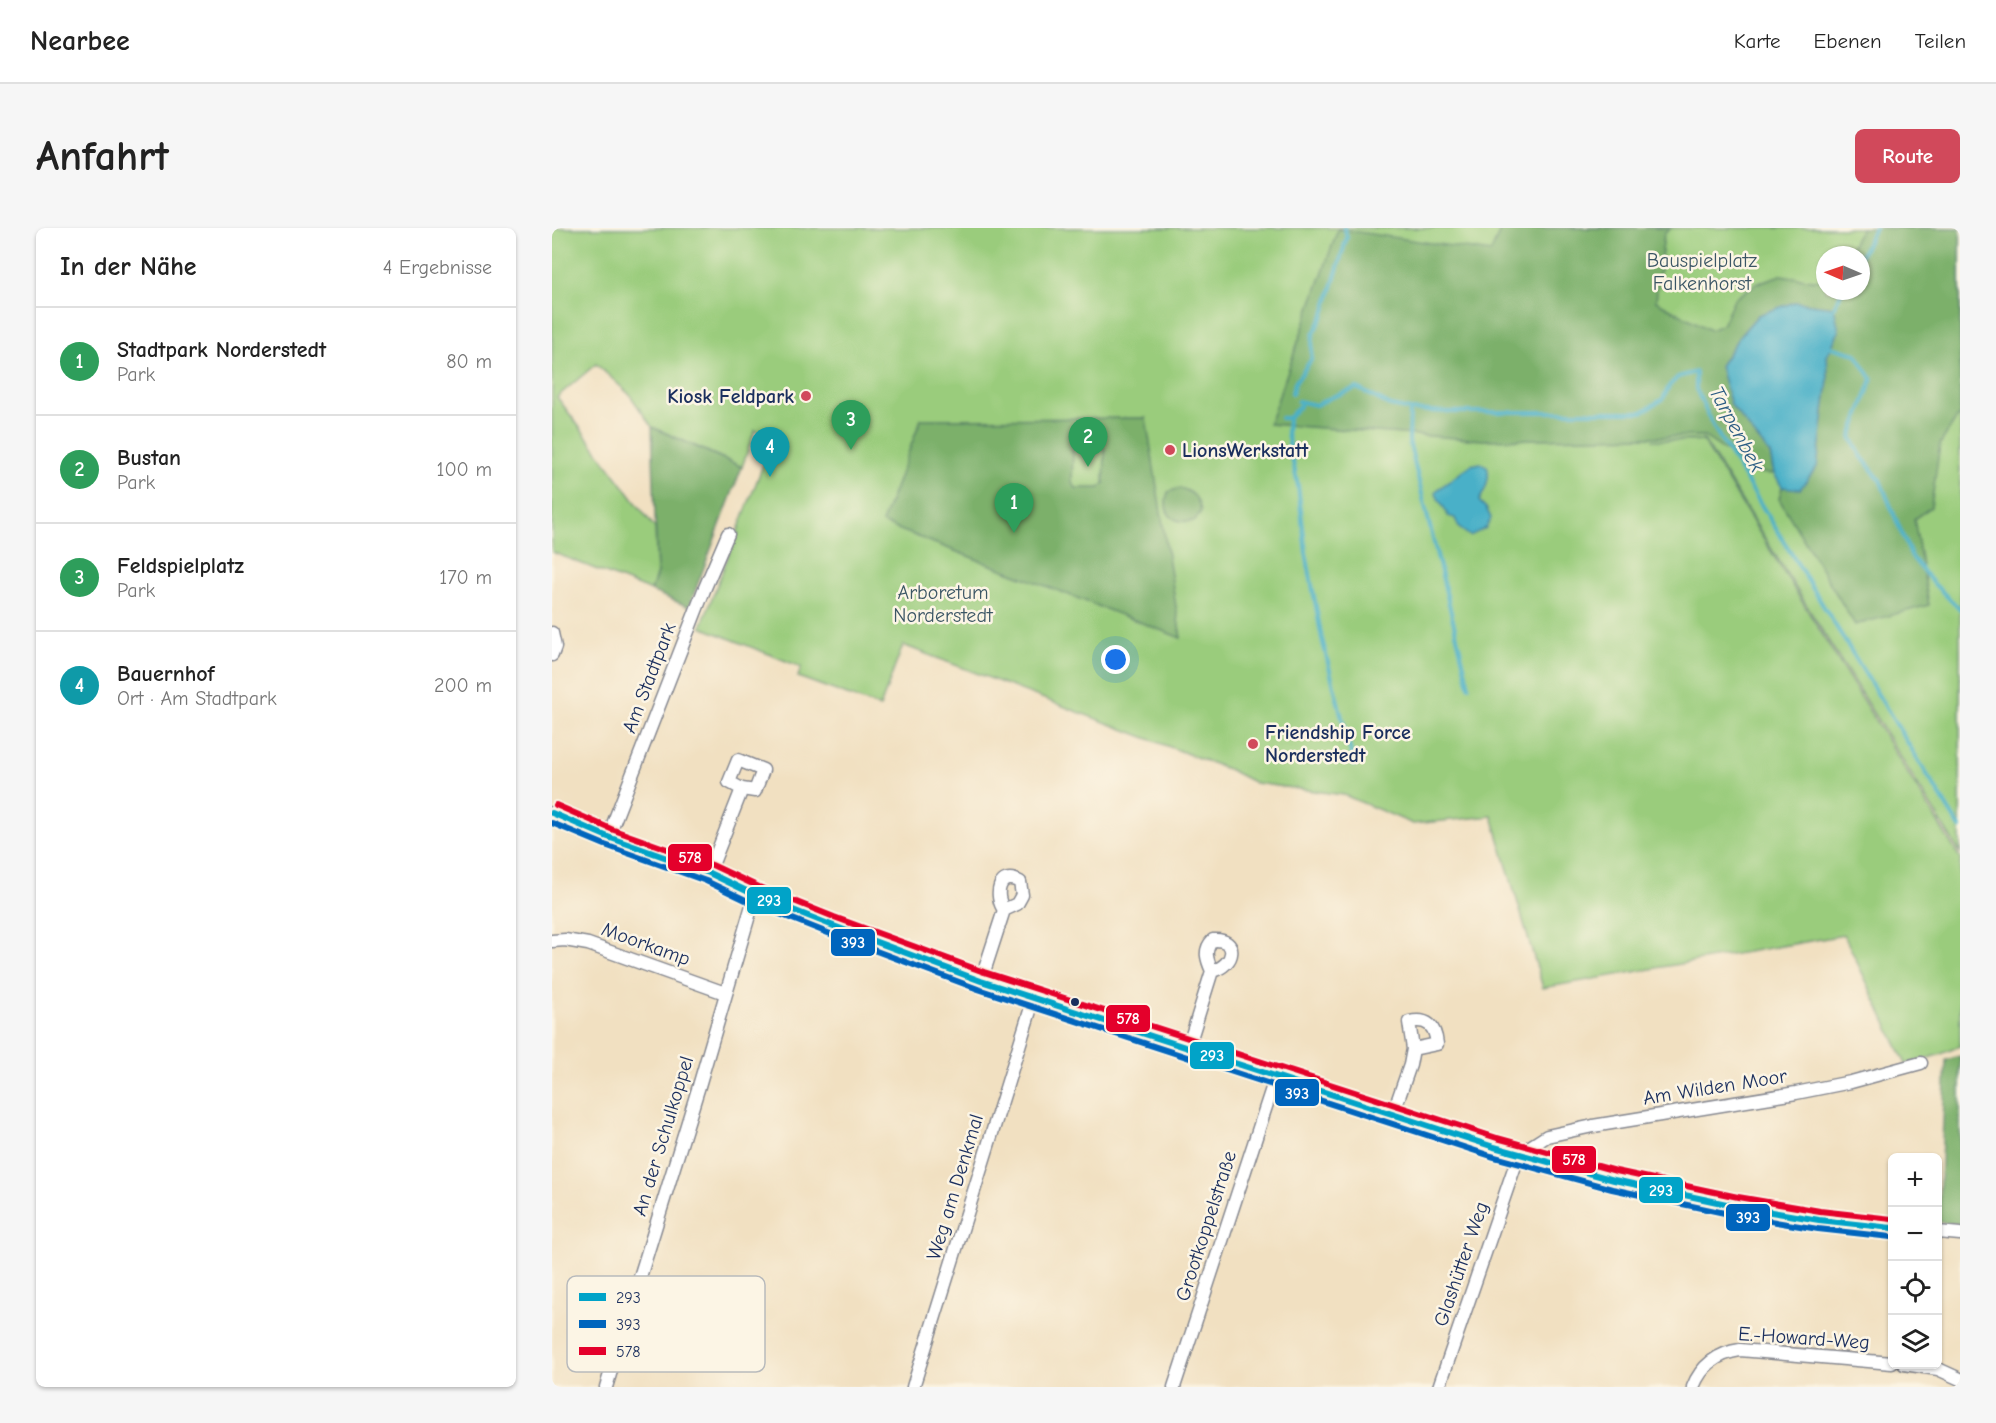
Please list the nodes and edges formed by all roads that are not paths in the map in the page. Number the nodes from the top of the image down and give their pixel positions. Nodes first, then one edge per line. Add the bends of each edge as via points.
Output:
1 (728, 534) dead end
2 (552, 633) edge
3 (552, 656) edge
4 (742, 789) dead end
5 (552, 813) edge
6 (608, 837) junction
7 (709, 873) junction
8 (755, 895) junction
9 (1004, 910) dead end
10 (552, 941) edge
11 (1212, 971) dead end
12 (981, 981) junction
13 (725, 993) junction
14 (1034, 999) junction
15 (1188, 1048) junction
16 (1413, 1049) dead end
17 (1921, 1063) dead end
18 (1276, 1076) junction
19 (1393, 1114) junction
20 (1519, 1154) junction
21 (1888, 1227) edge
22 (1942, 1232) edge
23 (1960, 1234) edge
24 (640, 1276) edge
25 (1888, 1364) edge
26 (1938, 1369) edge
27 (611, 1372) edge
28 (1960, 1379) edge
29 (606, 1387) edge
30 (913, 1387) edge
31 (1174, 1387) edge
32 (1439, 1387) edge
33 (1693, 1387) edge

1 - 6 street, Am Stadtpark
2 - 3 street
4 - 7 street
5 - 6 street
6 - 7 street
7 - 8 street
8 - 12 street
8 - 13 street, An der Schulkoppel
9 - 12 street
10 - 13 street, Moorkamp via 588,944
11 - 15 street
12 - 14 street
13 - 24 street, An der Schulkoppel
14 - 15 street
14 - 30 street, Weg am Denkmal
15 - 18 street
16 - 19 street
17 - 20 street, Am Wilden Moor via 1807,1091 1547,1136
18 - 19 street
18 - 31 street, Grootkoppelstraße
19 - 20 street
20 - 21 street via 1736,1206
20 - 32 street, Glashütter Weg
22 - 23 street
25 - 33 street, E.-Howard-Weg via 1740,1350 1709,1363
26 - 28 street
27 - 29 street, An der Schulkoppel

